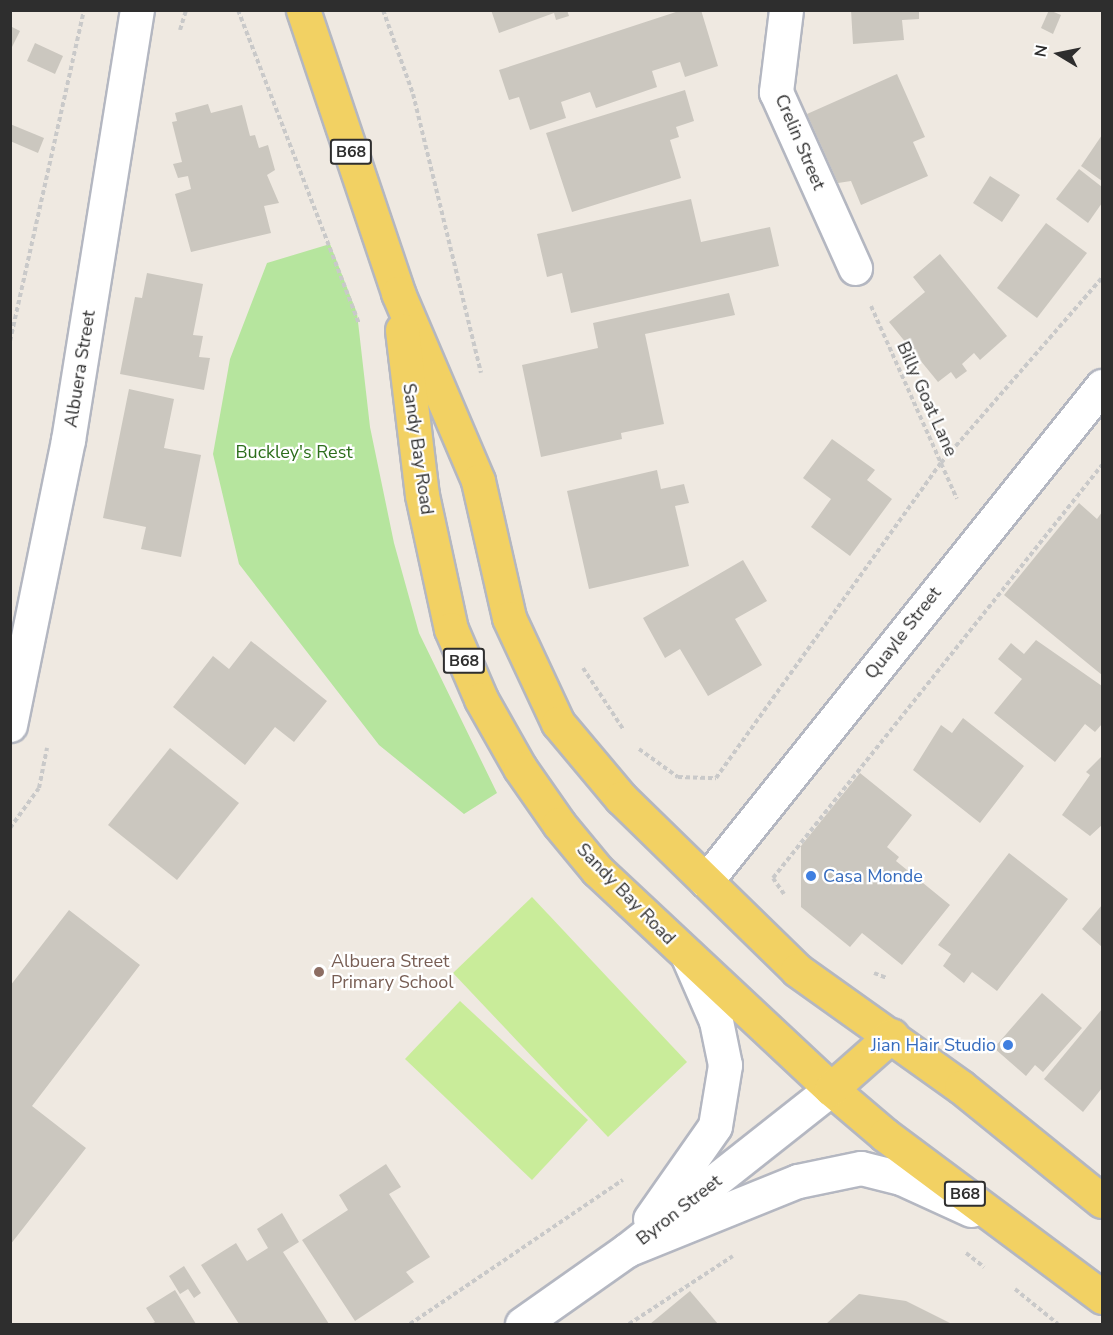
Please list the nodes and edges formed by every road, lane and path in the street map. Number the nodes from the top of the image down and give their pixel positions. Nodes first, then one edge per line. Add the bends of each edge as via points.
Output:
1 (84, 10) edge
2 (137, 10) edge
3 (303, 10) edge
4 (383, 10) edge
5 (786, 10) edge
6 (855, 268) joint
7 (1102, 278) edge
8 (398, 293) junction
9 (10, 341) edge
10 (484, 386) dead end
11 (1102, 386) edge
12 (941, 463) junction
13 (1102, 465) edge
14 (975, 541) junction
15 (577, 658) dead end
16 (10, 725) edge
17 (627, 735) dead end
18 (633, 745) dead end
19 (706, 881) junction
20 (790, 903) dead end
21 (688, 957) junction
22 (870, 966) dead end
23 (877, 970) dead end
24 (892, 1035) junction
25 (831, 1089) junction
26 (634, 1173) dead end
27 (1102, 1201) edge
28 (1032, 1243) junction
29 (627, 1250) junction
30 (742, 1250) dead end
31 (1102, 1297) edge
32 (410, 1324) edge
33 (522, 1324) edge
34 (628, 1324) edge

1 - 9 path
2 - 16 street, Albuera Street via 68,440
3 - 8 main road, Sandy Bay Road / B68
4 - 10 path via 413,94
5 - 6 street, Crelin Street via 776,92
6 - 12 path, Billy Goat Lane
7 - 12 path
8 - 19 main road, Sandy Bay Road / B68 via 478,482 509,618 558,723 621,798
8 - 21 main road, Sandy Bay Road / B68 via 422,495 451,629 477,689 520,768 560,824 597,870
11 - 14 street, Quayle Street
12 - 14 path, Billy Goat Lane
12 - 18 path via 716,778 678,777
13 - 20 path via 773,878
14 - 19 street, Quayle Street
15 - 17 path
19 - 24 main road, Sandy Bay Road / B68 via 797,970
21 - 25 main road, Sandy Bay Road / B68
21 - 29 street via 716,1021 725,1065 715,1126
22 - 23 path
24 - 25 main road
24 - 27 main road, Sandy Bay Road / B68
25 - 28 main road, Sandy Bay Road / B68 via 885,1136
25 - 29 street, Byron Street
26 - 32 path
28 - 29 street via 938,1192 861,1168 798,1181
28 - 31 main road, Sandy Bay Road / B68
29 - 33 street, Byron Street
30 - 34 path

